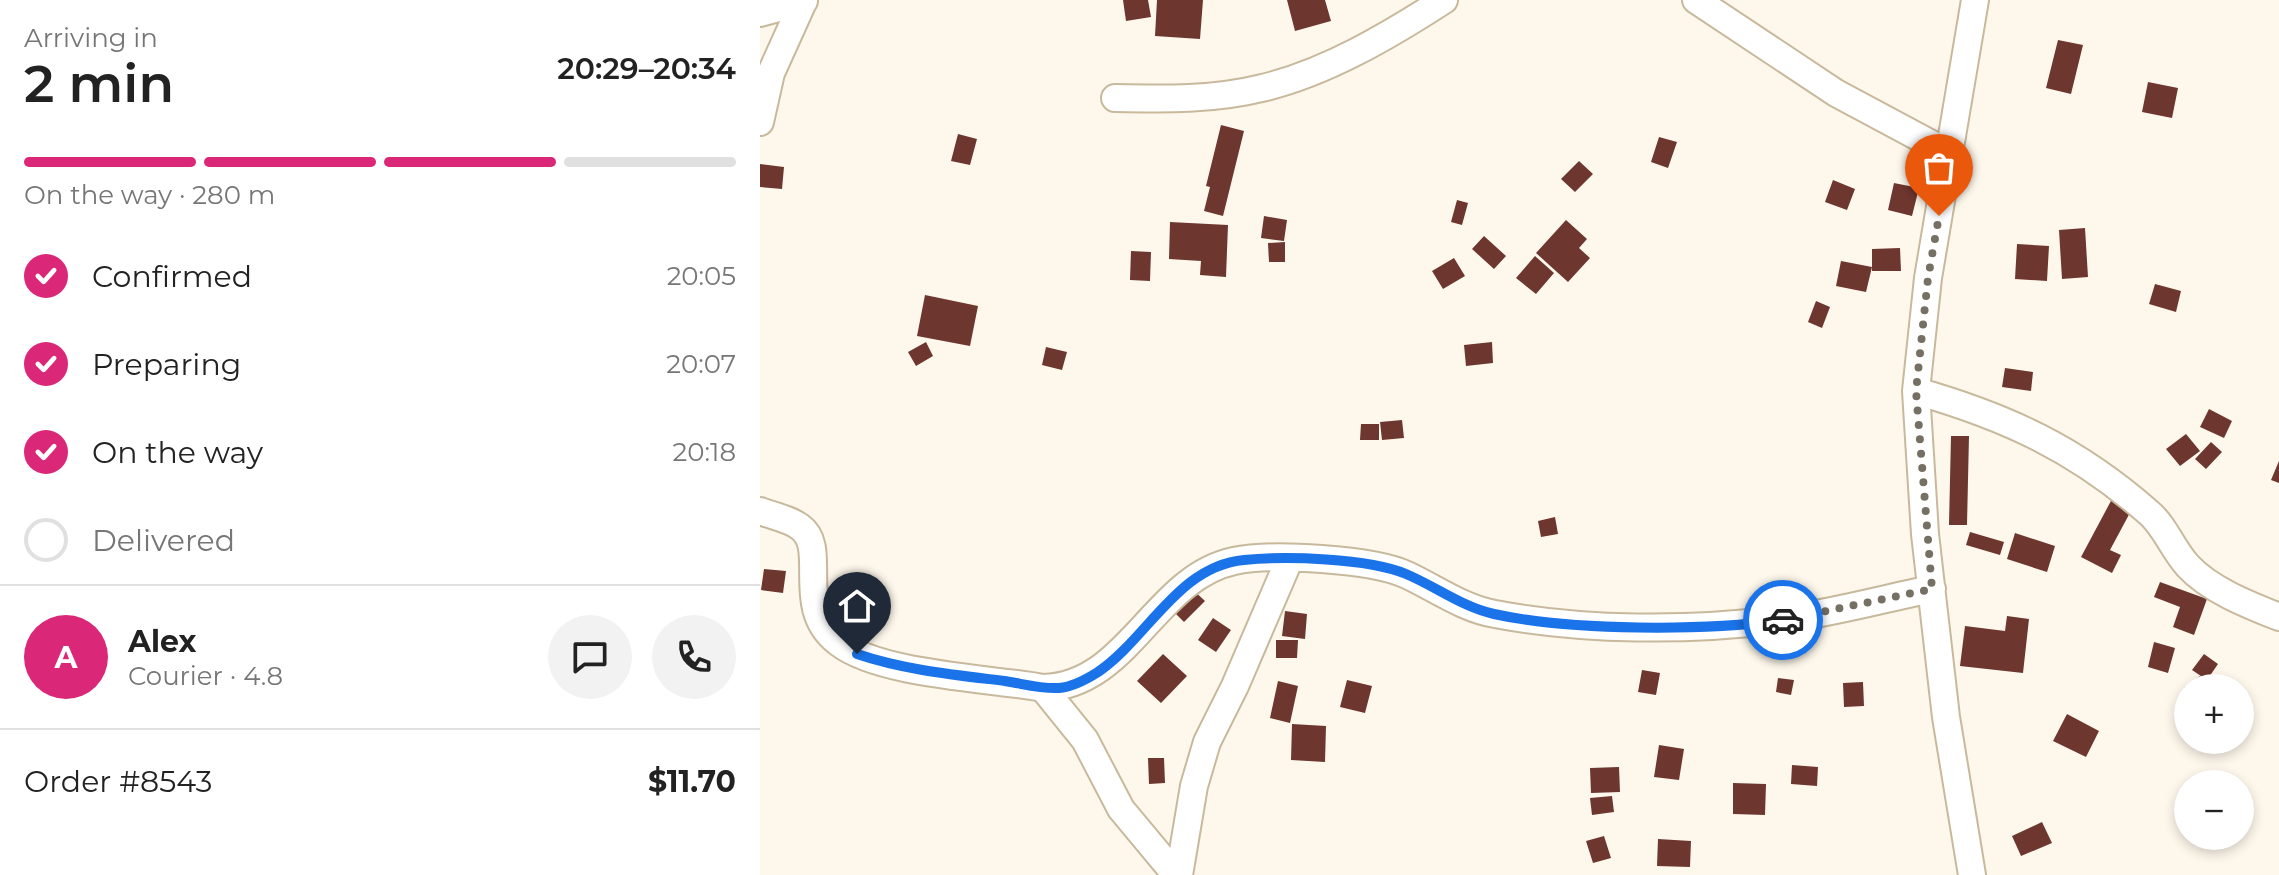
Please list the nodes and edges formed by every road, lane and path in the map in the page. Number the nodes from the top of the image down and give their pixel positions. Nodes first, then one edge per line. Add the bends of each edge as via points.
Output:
1 (1444, 0) edge
2 (1696, 0) edge
3 (1975, 0) edge
4 (804, 1) edge
5 (760, 13) edge
6 (1115, 98) dead end
7 (760, 122) edge
8 (1950, 154) junction
9 (1916, 391) junction
10 (760, 511) edge
11 (1290, 558) junction
12 (1932, 589) junction
13 (2279, 617) edge
14 (1043, 688) junction
15 (1177, 875) edge
16 (1972, 875) edge

1 - 6 street via 1333,62 1264,88 1191,99
2 - 8 street via 1836,93
3 - 8 street
4 - 5 street
4 - 7 street via 771,73
8 - 9 street via 1928,278
9 - 12 street
9 - 13 street via 2054,442 2152,515 2188,567
10 - 14 street via 799,525 809,535 815,611 838,642 876,661
11 - 12 street via 1404,573 1492,614 1590,624 1699,626 1780,620
11 - 14 street via 1232,561 1205,572 1099,671 1063,688
11 - 15 street via 1207,742
12 - 16 street
14 - 15 street via 1085,740 1121,809

